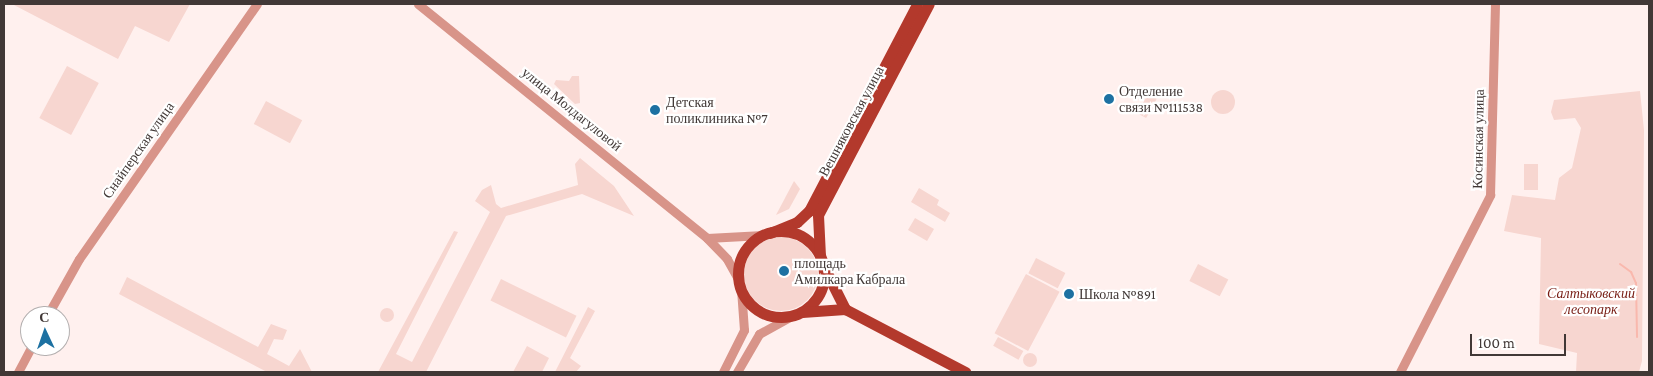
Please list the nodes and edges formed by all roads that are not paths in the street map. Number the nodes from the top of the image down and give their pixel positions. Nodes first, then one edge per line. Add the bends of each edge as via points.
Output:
1 (257, 4) edge
2 (418, 4) edge
3 (917, 4) edge
4 (929, 4) edge
5 (1495, 4) edge
6 (909, 31) junction
7 (767, 234) junction
8 (707, 238) junction
9 (822, 261) junction
10 (740, 285) junction
11 (53, 306) edge
12 (845, 308) junction
13 (796, 314) junction
14 (27, 356) edge
15 (18, 372) edge
16 (723, 372) edge
17 (737, 372) edge
18 (965, 372) edge
19 (1400, 372) edge

1 - 11 street, Снайперская улица via 79,259
2 - 8 street, улица Молдагуловой
3 - 6 main road, Вешняковская улица
4 - 6 main road, Вешняковская улица
5 - 19 street, Косинская улица via 1490,195
6 - 7 main road, Вешняковская улица via 809,211 797,222
6 - 9 main road, Вешняковская улица via 818,215
7 - 8 street
7 - 9 main road via 792,233 804,238
7 - 10 main road via 748,246 742,256
8 - 10 street, улица Молдагуловой via 727,259
9 - 12 main road
9 - 13 main road via 821,291
10 - 13 main road via 747,301 765,314
10 - 16 street via 744,330
12 - 13 main road
12 - 18 main road
13 - 17 street via 759,334
14 - 15 street

